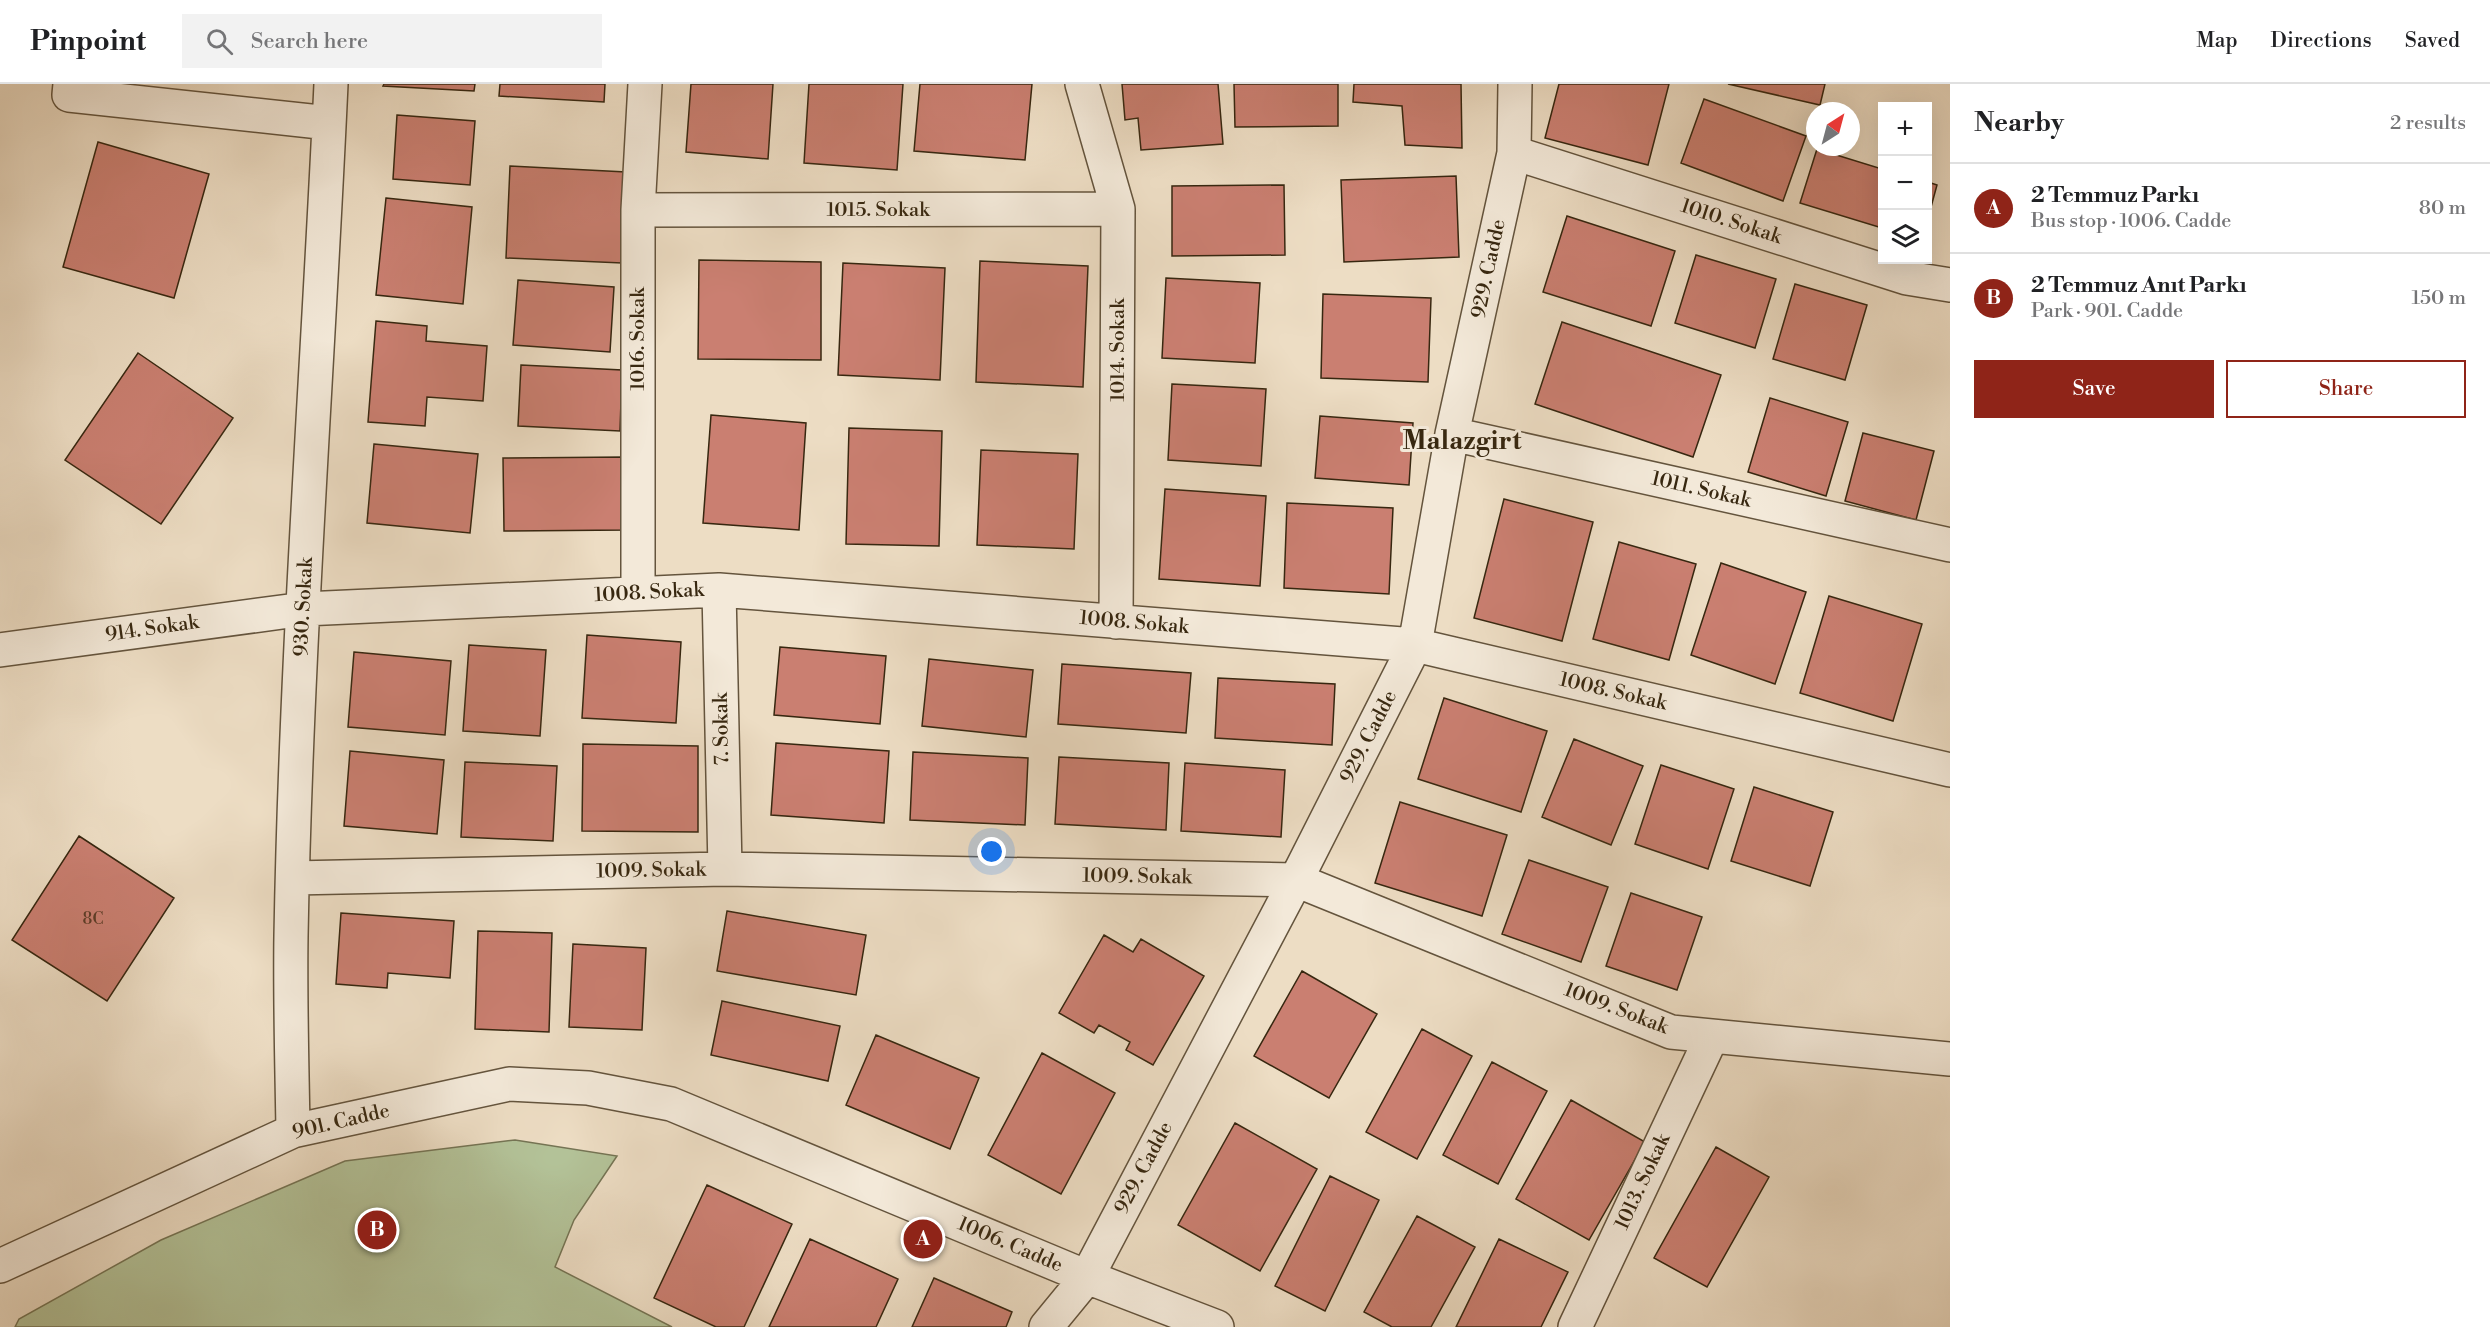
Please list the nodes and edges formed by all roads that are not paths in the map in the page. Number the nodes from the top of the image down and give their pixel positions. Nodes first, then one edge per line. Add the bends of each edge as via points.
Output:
1 (70, 84) edge
2 (331, 84) edge
3 (645, 84) edge
4 (1082, 84) edge
5 (1515, 84) edge
6 (330, 123) junction
7 (1514, 153) junction
8 (1118, 209) junction
9 (638, 210) junction
10 (1950, 285) edge
11 (1452, 434) junction
12 (1950, 545) edge
13 (719, 590) junction
14 (639, 593) junction
15 (304, 609) junction
16 (1116, 622) junction
17 (1415, 645) junction
18 (0, 650) edge
19 (1950, 771) edge
20 (725, 869) junction
21 (293, 879) junction
22 (1296, 880) junction
23 (1712, 1036) junction
24 (1950, 1059) edge
25 (671, 1104) joint
26 (293, 1131) junction
27 (0, 1266) edge
28 (1087, 1277) junction
29 (1046, 1327) edge
30 (1217, 1327) edge
31 (1575, 1327) edge

1 - 6 street via 69,95
2 - 6 street, 930. Sokak
3 - 9 street, 1016. Sokak
4 - 8 street, 1014. Sokak
5 - 7 street, 929. Cadde
6 - 15 street, 930. Sokak
7 - 10 street, 1010. Sokak via 1907,278
7 - 11 street, 929. Cadde
8 - 9 street, 1015. Sokak
8 - 16 street, 1014. Sokak
9 - 14 street, 1016. Sokak
11 - 12 street, 1011. Sokak
11 - 17 street, 929. Cadde
13 - 14 street, 1008. Sokak
13 - 16 street, 1008. Sokak
13 - 20 street, 7. Sokak
14 - 15 street, 1008. Sokak
15 - 18 street, 914. Sokak
15 - 21 street, 930. Sokak
16 - 17 street, 1008. Sokak
17 - 19 street, 1008. Sokak
17 - 22 street, 929. Cadde
20 - 21 street, 1009. Sokak
20 - 22 street, 1009. Sokak
21 - 26 street, 930. Sokak
22 - 23 street, 1009. Sokak via 1671,1032
22 - 28 street, 929. Cadde
23 - 24 street, 1009. Sokak
23 - 31 street, 1013. Sokak
25 - 26 street, 901. Cadde via 588,1088 509,1084
25 - 28 street, 1006. Cadde
26 - 27 street, 901. Cadde
28 - 29 street, 929. Cadde
28 - 30 street, 1006. Cadde

